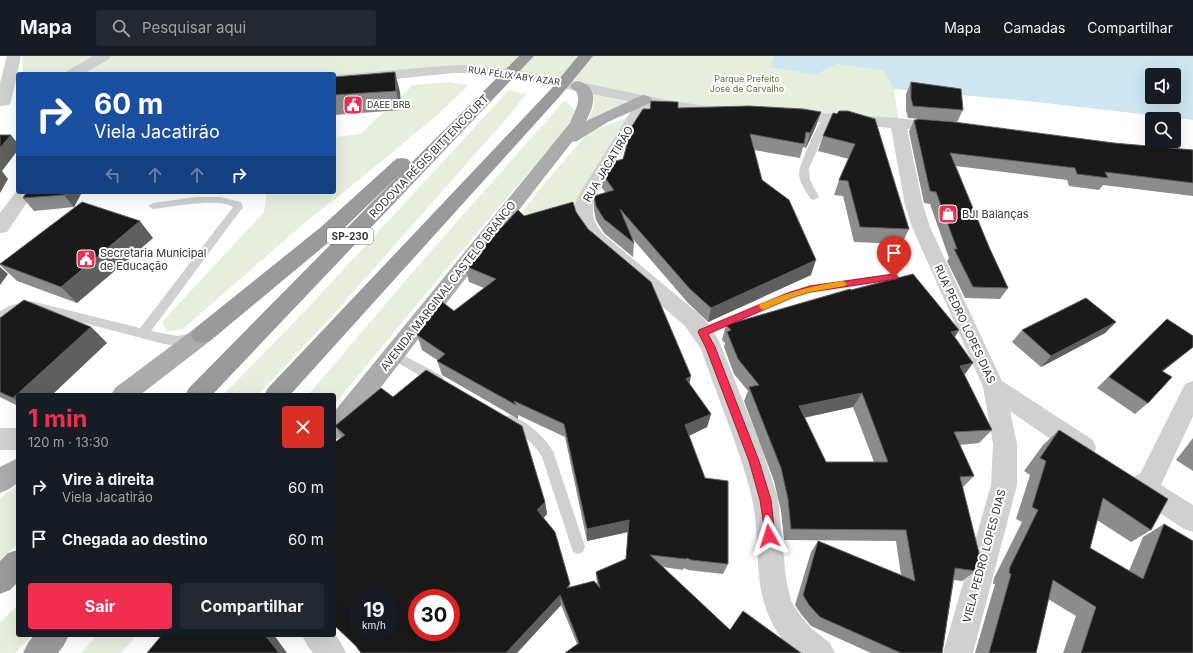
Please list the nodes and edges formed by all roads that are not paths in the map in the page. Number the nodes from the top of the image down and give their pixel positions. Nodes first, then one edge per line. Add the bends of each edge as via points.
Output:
1 (14, 56) edge
2 (104, 56) edge
3 (527, 56) edge
4 (586, 56) edge
5 (76, 72) edge
6 (336, 80) edge
7 (578, 86) junction
8 (645, 100) junction
9 (4, 102) edge
10 (16, 105) edge
11 (727, 112) edge
12 (773, 116) edge
13 (826, 119) junction
14 (898, 123) junction
15 (459, 124) junction
16 (954, 128) edge
17 (563, 142) junction
18 (24, 194) edge
19 (814, 197) dead end
20 (153, 206) dead end
21 (0, 227) edge
22 (894, 277) edge
23 (0, 316) edge
24 (702, 332) junction
25 (143, 333) junction
26 (202, 336) junction
27 (394, 355) junction
28 (448, 386) edge
29 (994, 387) junction
30 (1193, 391) edge
31 (126, 393) edge
32 (199, 393) edge
33 (278, 393) edge
34 (502, 416) edge
35 (336, 428) edge
36 (0, 439) edge
37 (16, 439) edge
38 (1100, 458) edge
39 (16, 470) edge
40 (1119, 472) edge
41 (0, 481) edge
42 (1146, 489) junction
43 (1193, 520) edge
44 (578, 547) dead end
45 (16, 566) edge
46 (0, 580) edge
47 (52, 637) edge
48 (319, 637) edge
49 (38, 653) edge
50 (332, 653) edge
51 (820, 653) edge
52 (958, 653) edge

1 - 9 street
2 - 5 street
3 - 15 highway, RODOVIA RÉGIS BITTENCOURT / SP-230
4 - 33 highway via 556,92
6 - 7 street, RUA FÉLIX ABY AZAR via 468,69 534,77
7 - 8 street, RUA FÉLIX ABY AZAR
7 - 17 main road, AVENIDA MARGINAL CASTELO BRANCO via 586,93 586,103 577,124
8 - 11 street, RUA FÉLIX ABY AZAR via 689,109
8 - 17 main road, AVENIDA MARGINAL CASTELO BRANCO via 602,118
8 - 24 street, RUA JACATIRÃO via 587,196 583,215 588,230 596,238 692,320
9 - 10 street
12 - 13 street
13 - 14 street
13 - 19 lane via 804,174 806,184
14 - 16 street
14 - 29 street, RUA PEDRO LOPES DIAS via 914,205 921,227
15 - 26 highway via 406,159 328,232
15 - 32 highway, RODOVIA RÉGIS BITTENCOURT / SP-230
17 - 27 main road, AVENIDA MARGINAL CASTELO BRANCO
18 - 21 street
20 - 25 lane via 216,200 234,202 238,206
22 - 24 lane via 810,289
23 - 25 lane via 15,308 31,305
24 - 51 street, RUA JACATIRÃO via 711,347 761,482 768,520 773,581 778,602 797,635
25 - 26 lane via 177,340
26 - 31 main road
27 - 28 lane
27 - 35 main road, AVENIDA MARGINAL CASTELO BRANCO
29 - 38 street, RUA PEDRO LOPES DIAS
29 - 52 street, VIELA PEDRO LOPES DIAS via 1005,444 1004,485
30 - 42 street
34 - 44 lane via 529,432 544,446
36 - 37 street
39 - 41 main road
40 - 42 street
42 - 43 street
45 - 46 highway
47 - 49 highway
48 - 50 street

